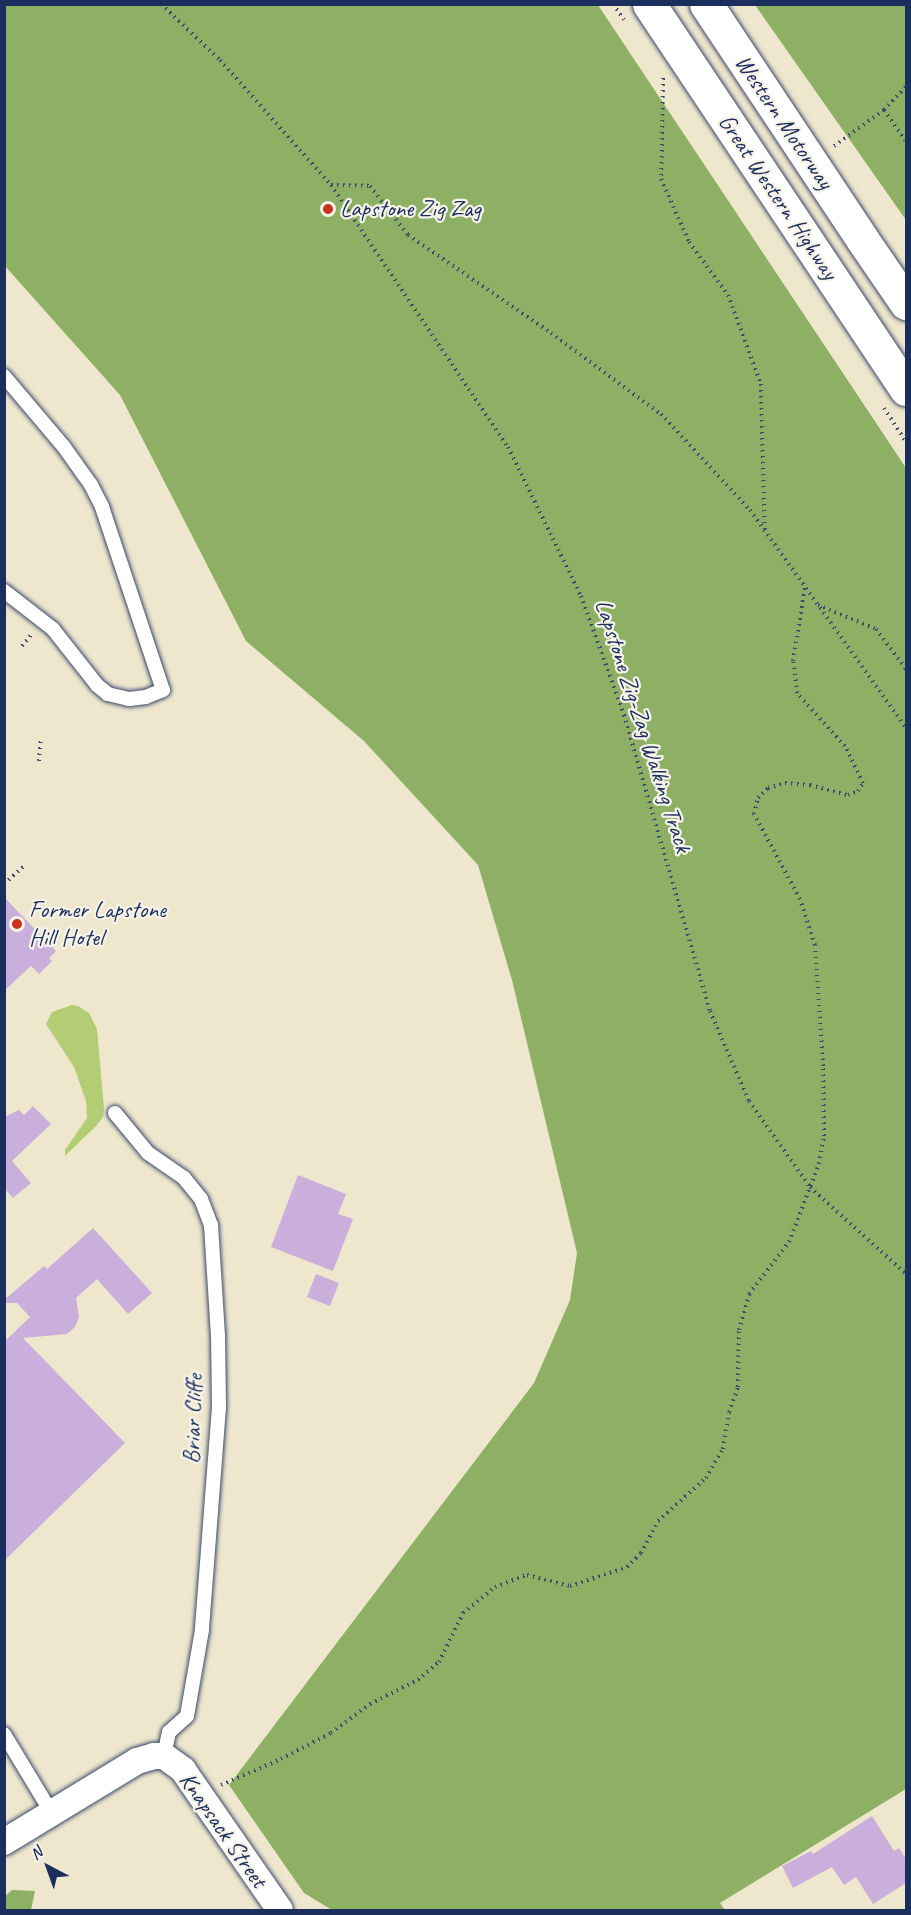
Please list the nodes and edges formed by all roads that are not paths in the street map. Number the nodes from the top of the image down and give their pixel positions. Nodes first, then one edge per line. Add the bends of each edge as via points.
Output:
1 (649, 4) edge
2 (706, 4) edge
3 (862, 239) joint
4 (906, 303) edge
5 (4, 376) edge
6 (906, 389) edge
7 (4, 591) edge
8 (115, 1113) dead end
9 (4, 1734) edge
10 (164, 1756) junction
11 (51, 1812) junction
12 (4, 1842) edge
13 (280, 1911) edge

1 - 6 highway, Great Western Highway
2 - 3 highway, Western Motorway
3 - 4 highway, Great Western Highway
5 - 7 lane via 91,485 102,507 163,690 129,699 108,694 52,629
8 - 10 lane, Briar Cliffe via 148,1153 184,1178 201,1199 212,1225 219,1407 202,1630 188,1716 169,1732
9 - 11 lane
10 - 11 street, Knapsack Street via 137,1761
10 - 13 street, Knapsack Street via 175,1762 201,1796
11 - 12 street, Knapsack Street

